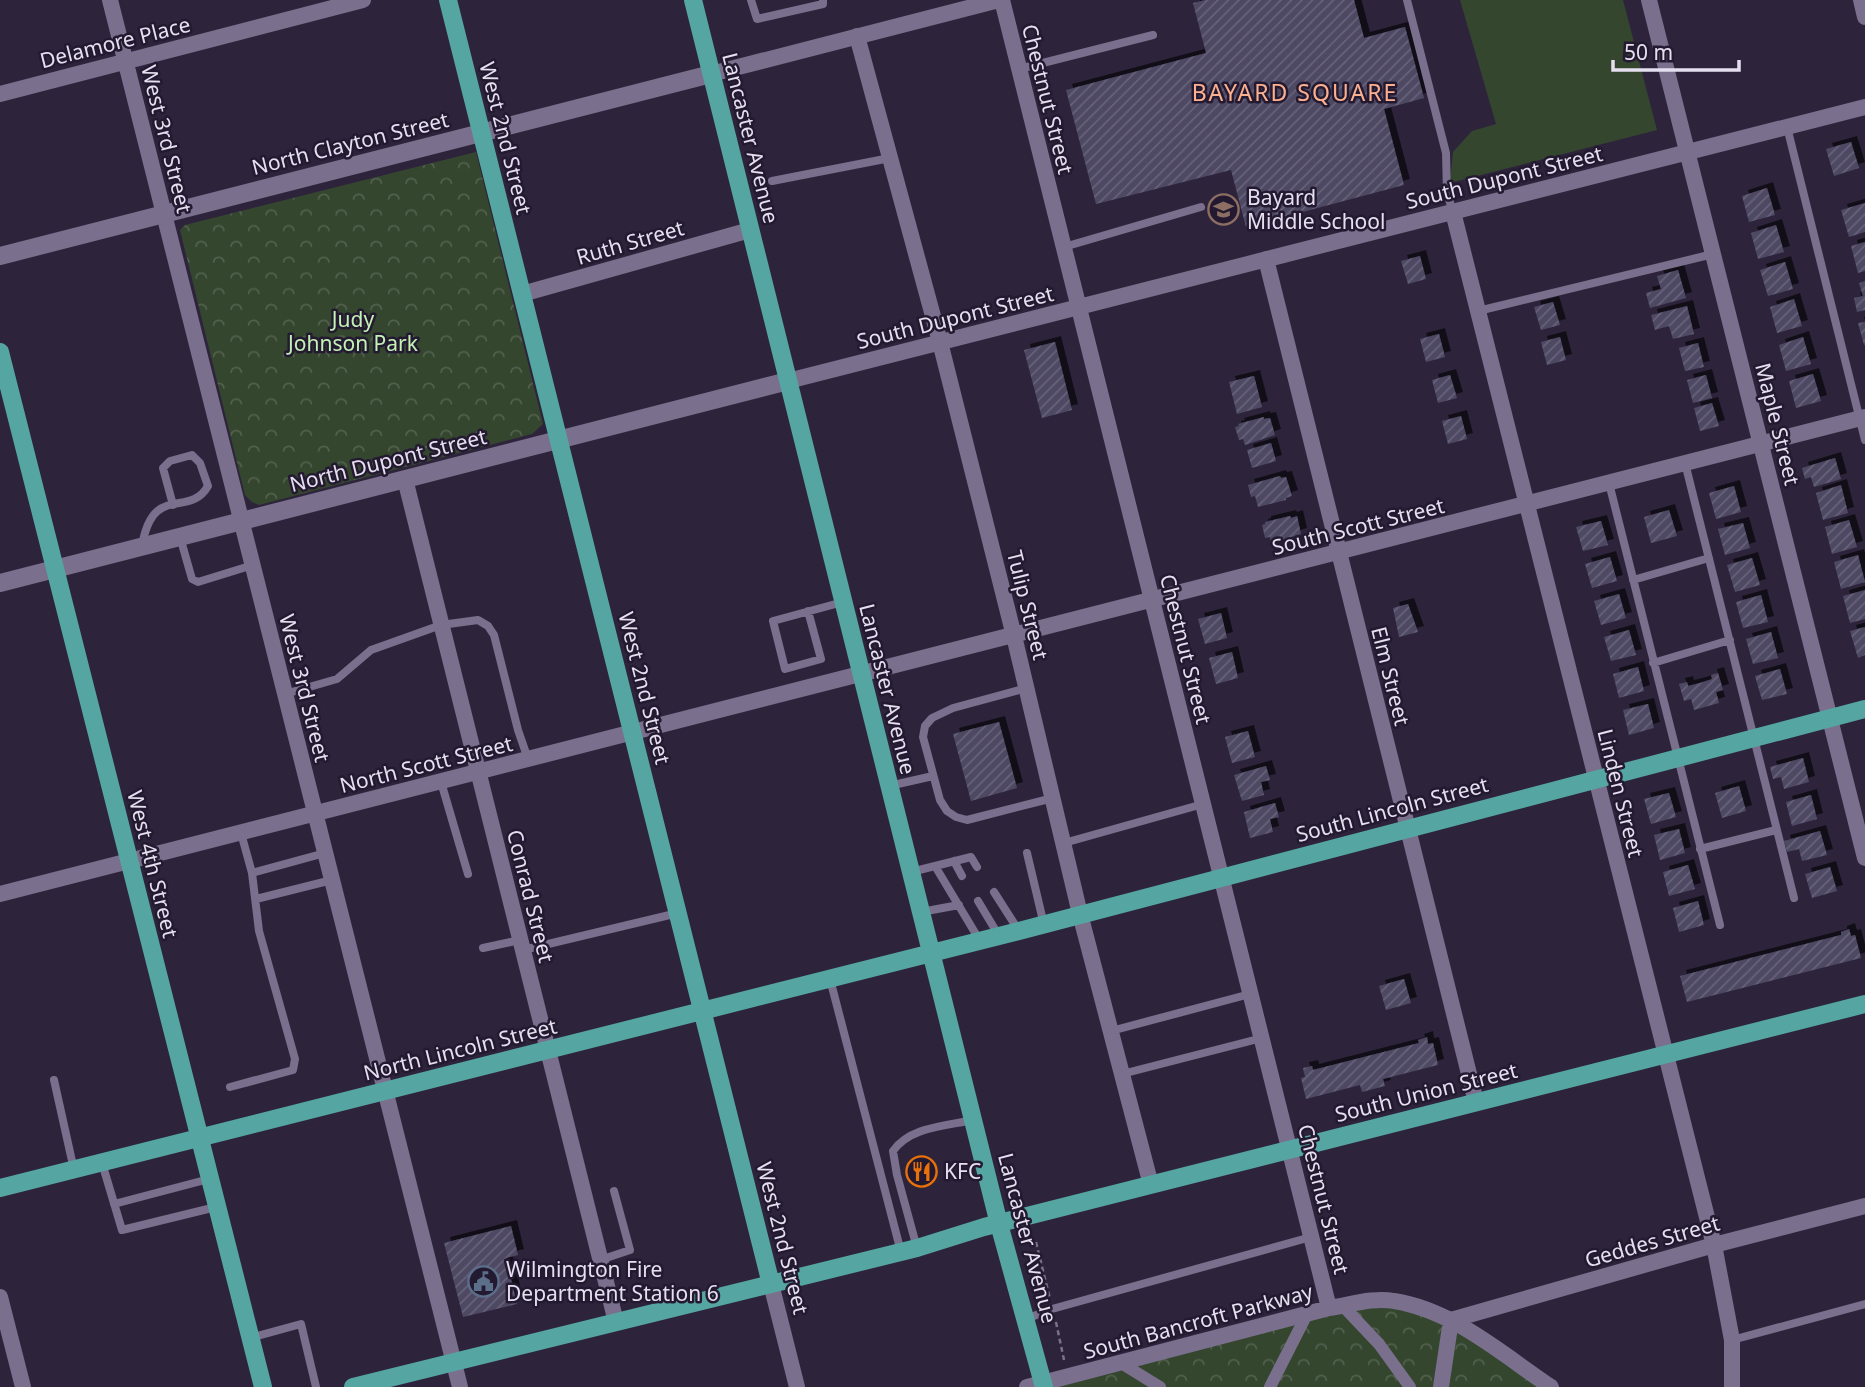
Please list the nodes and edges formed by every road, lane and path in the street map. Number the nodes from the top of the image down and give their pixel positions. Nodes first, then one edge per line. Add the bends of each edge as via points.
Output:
1 (110, 0) edge
2 (363, 0) edge
3 (448, 0) edge
4 (692, 0) edge
5 (751, 0) edge
6 (822, 0) edge
7 (1000, 0) edge
8 (1407, 0) edge
9 (1649, 0) edge
10 (1861, 0) edge
11 (1865, 17) edge
12 (1153, 35) dead end
13 (857, 36) junction
14 (125, 62) junction
15 (1019, 69) junction
16 (711, 74) junction
17 (0, 94) edge
18 (1865, 107) edge
19 (1787, 127) junction
20 (482, 132) junction
21 (1688, 152) junction
22 (890, 158) junction
23 (772, 180) dead end
24 (1200, 207) dead end
25 (1453, 212) junction
26 (164, 214) junction
27 (750, 230) junction
28 (1064, 247) junction
29 (1713, 254) junction
30 (0, 256) edge
31 (1266, 260) junction
32 (522, 294) junction
33 (1079, 307) junction
34 (1478, 311) junction
35 (940, 342) junction
36 (0, 352) edge
37 (788, 381) junction
38 (1862, 418) edge
39 (559, 440) junction
40 (1865, 440) edge
41 (1761, 444) junction
42 (1685, 463) junction
43 (405, 479) junction
44 (1609, 483) junction
45 (1526, 504) junction
46 (173, 505) junction
47 (242, 521) junction
48 (180, 537) junction
49 (142, 546) junction
50 (1339, 552) junction
51 (1709, 558) junction
52 (253, 565) junction
53 (55, 569) junction
54 (1633, 580) junction
55 (0, 583) edge
56 (1152, 600) junction
57 (843, 602) junction
58 (808, 611) junction
59 (441, 625) junction
60 (1014, 636) junction
61 (1730, 640) junction
62 (1653, 663) junction
63 (862, 675) junction
64 (1027, 688) junction
65 (285, 694) junction
66 (1865, 709) edge
67 (1830, 718) junction
68 (633, 733) junction
69 (1755, 738) junction
70 (1677, 758) junction
71 (528, 760) junction
72 (478, 772) junction
73 (933, 775) junction
74 (1595, 780) junction
75 (441, 782) junction
76 (889, 786) junction
77 (1053, 798) junction
78 (1203, 804) junction
79 (315, 814) junction
80 (1408, 829) junction
81 (1776, 830) junction
82 (241, 833) junction
83 (1063, 843) junction
84 (1700, 849) junction
85 (325, 853) junction
86 (1027, 853) dead end
87 (1865, 858) edge
88 (129, 861) junction
89 (954, 861) junction
90 (935, 866) junction
91 (978, 867) dead end
92 (911, 872) junction
93 (252, 873) junction
94 (468, 874) dead end
95 (962, 876) dead end
96 (1221, 878) junction
97 (332, 880) junction
98 (994, 892) dead end
99 (0, 894) edge
100 (1794, 898) dead end
101 (256, 899) junction
102 (978, 901) dead end
103 (959, 905) junction
104 (921, 912) junction
105 (678, 913) junction
106 (1080, 914) junction
107 (1044, 925) junction
108 (1720, 925) dead end
109 (1019, 931) junction
110 (999, 936) junction
111 (980, 941) junction
112 (522, 945) junction
113 (483, 948) dead end
114 (931, 953) junction
115 (830, 979) junction
116 (1251, 994) junction
117 (1865, 1004) edge
118 (703, 1011) junction
119 (1111, 1031) junction
120 (1262, 1038) junction
121 (548, 1050) junction
122 (1665, 1055) junction
123 (1122, 1074) junction
124 (54, 1080) dead end
125 (230, 1087) dead end
126 (386, 1091) junction
127 (1476, 1102) junction
128 (973, 1120) junction
129 (199, 1138) junction
130 (1290, 1150) junction
131 (102, 1163) junction
132 (74, 1170) junction
133 (209, 1179) junction
134 (1151, 1185) junction
135 (0, 1188) edge
136 (614, 1191) dead end
137 (114, 1204) junction
138 (1865, 1206) edge
139 (216, 1207) junction
140 (999, 1224) junction
141 (1311, 1237) junction
142 (1714, 1245) junction
143 (909, 1250) junction
144 (600, 1260) junction
145 (771, 1284) junction
146 (0, 1297) edge
147 (1865, 1304) edge
148 (1336, 1307) junction
149 (1306, 1316) junction
150 (1026, 1319) junction
151 (1451, 1320) junction
152 (616, 1322) junction
153 (250, 1338) junction
154 (1732, 1340) junction
155 (454, 1362) junction
156 (1121, 1363) junction
157 (1038, 1386) edge
158 (23, 1387) edge
159 (262, 1387) edge
160 (316, 1387) edge
161 (354, 1387) edge
162 (460, 1387) edge
163 (797, 1387) edge
164 (1160, 1387) edge
165 (1270, 1387) edge
166 (1410, 1387) edge
167 (1441, 1387) edge
168 (1551, 1387) edge
169 (1732, 1387) edge

1 - 14 street, West 3rd Street
2 - 14 street, Delamore Place
3 - 20 main road, West 2nd Street
4 - 16 main road, Lancaster Avenue
5 - 6 lane via 757,19 823,4
7 - 13 street
7 - 15 street, Chestnut Street
8 - 25 lane via 1446,153 1447,193
9 - 21 street, Maple Street
10 - 11 street
12 - 15 lane
13 - 16 street
13 - 22 street, Tulip Street
14 - 17 street, Delamore Place
14 - 26 street, West 3rd Street
15 - 28 street, Chestnut Street
16 - 20 street, North Clayton Street
16 - 27 main road, Lancaster Avenue
18 - 19 street, South Dupont Street
19 - 21 street, South Dupont Street
19 - 38 lane
20 - 26 street, North Clayton Street
20 - 32 main road, West 2nd Street
21 - 25 street, South Dupont Street
21 - 29 street, Maple Street
22 - 23 lane
22 - 35 street, Tulip Street
24 - 28 lane
25 - 31 street, South Dupont Street
25 - 34 street, Linden Street
26 - 30 street, North Clayton Street
26 - 47 street, West 3rd Street
27 - 32 street, Ruth Street
27 - 37 main road, Lancaster Avenue
28 - 33 street, Chestnut Street
29 - 34 lane
29 - 41 street, Maple Street
31 - 33 street, South Dupont Street
31 - 50 street, Elm Street
32 - 39 main road, West 2nd Street
33 - 35 street, South Dupont Street
33 - 56 street, Chestnut Street
34 - 45 street, Linden Street
35 - 37 street, South Dupont Street
35 - 60 street, Tulip Street
36 - 53 main road, West 4th Street
37 - 39 street, North Dupont Street
37 - 57 main road, Lancaster Avenue
38 - 40 lane
38 - 41 street, South Scott Street
39 - 43 street, North Dupont Street
39 - 68 main road, West 2nd Street
41 - 42 street, South Scott Street
41 - 67 street, Maple Street
42 - 44 street, South Scott Street
42 - 51 lane
43 - 47 street, North Dupont Street
43 - 59 street, Conrad Street
44 - 45 street, South Scott Street
44 - 54 lane
45 - 50 street, South Scott Street
45 - 74 street, Linden Street
46 - 46 lane via 201,495 208,486 197,457 164,465
46 - 49 lane via 151,515
47 - 48 street, North Dupont Street
47 - 52 street, West 3rd Street
48 - 49 street, North Dupont Street
48 - 52 lane via 192,579 198,582
49 - 53 street, North Dupont Street
50 - 56 street, South Scott Street
50 - 80 street, Elm Street
51 - 54 lane
51 - 61 lane
52 - 65 street, West 3rd Street
53 - 55 street, North Dupont Street
53 - 88 main road, West 4th Street
54 - 62 lane
56 - 60 street, South Scott Street
56 - 78 street, Chestnut Street
57 - 58 lane
57 - 63 main road, Lancaster Avenue
58 - 58 lane via 821,659 785,669 773,621
59 - 65 lane via 370,650 337,679
59 - 71 lane via 478,620 494,635
59 - 72 street, Conrad Street
60 - 63 street, South Scott Street
60 - 64 street, Tulip Street
61 - 62 lane
61 - 69 lane
62 - 70 lane
63 - 68 street, North Scott Street
63 - 76 main road, Lancaster Avenue
64 - 73 lane via 932,718 923,737
64 - 77 street, Tulip Street
65 - 79 street, West 3rd Street
66 - 67 main road, South Lincoln Street
67 - 69 main road, South Lincoln Street
67 - 87 street, Maple Street
68 - 71 street, North Scott Street
68 - 105 main road, West 2nd Street
69 - 70 main road, South Lincoln Street
69 - 81 lane
70 - 74 main road, South Lincoln Street
70 - 84 lane
71 - 72 street, North Scott Street
72 - 75 street, North Scott Street
72 - 112 street, Conrad Street
73 - 76 lane
73 - 77 lane via 947,811 967,820
74 - 80 main road, South Lincoln Street
74 - 122 street, Linden Street
75 - 79 street, North Scott Street
75 - 94 lane
76 - 92 main road, Lancaster Avenue
77 - 83 street, Tulip Street
78 - 83 lane
78 - 96 street, Chestnut Street
79 - 82 street, North Scott Street
79 - 85 street, West 3rd Street
80 - 96 main road, South Lincoln Street
80 - 127 street, Elm Street
81 - 84 lane
81 - 100 lane
82 - 88 street, North Scott Street
82 - 93 lane
83 - 106 street, Tulip Street
84 - 108 lane
85 - 93 lane
85 - 97 street, West 3rd Street
86 - 107 lane
88 - 99 street, North Scott Street
88 - 129 main road, West 4th Street
89 - 90 lane
89 - 91 lane via 971,857
89 - 95 lane
90 - 92 lane
90 - 103 lane
92 - 104 main road, Lancaster Avenue
93 - 101 lane
96 - 106 main road, South Lincoln Street
96 - 116 street, Chestnut Street
97 - 101 lane
97 - 126 street, West 3rd Street
98 - 109 lane
101 - 125 lane via 259,931 295,1059 293,1070
102 - 110 lane
103 - 104 lane
103 - 111 lane
104 - 114 main road, Lancaster Avenue
105 - 112 lane
105 - 118 main road, West 2nd Street
106 - 107 main road, South Lincoln Street
106 - 119 street, Tulip Street
107 - 109 main road, South Lincoln Street
109 - 110 main road, South Lincoln Street
110 - 111 main road, South Lincoln Street
111 - 114 main road, South Lincoln Street
112 - 113 lane
112 - 121 street, Conrad Street
114 - 115 main road, North Lincoln Street
114 - 128 main road, Lancaster Avenue
115 - 118 main road, North Lincoln Street
115 - 143 lane
116 - 119 lane
116 - 120 street, Chestnut Street
117 - 122 main road, South Union Street
118 - 121 main road, North Lincoln Street
118 - 145 main road, West 2nd Street
119 - 123 street, Tulip Street
120 - 123 lane
120 - 130 street, Chestnut Street
121 - 126 main road, North Lincoln Street
121 - 144 street, Conrad Street
122 - 127 main road, South Union Street
122 - 142 street, Linden Street
123 - 134 street, Tulip Street
124 - 132 lane
126 - 129 main road, North Lincoln Street
126 - 155 street, West 3rd Street
127 - 130 main road, South Union Street
128 - 140 main road, Lancaster Avenue
128 - 143 lane via 910,1134 893,1151
129 - 131 main road, North Lincoln Street
129 - 133 main road, West 4th Street
130 - 134 main road, South Union Street
130 - 141 street, Chestnut Street
131 - 132 main road, North Lincoln Street
131 - 137 lane
132 - 135 main road, North Lincoln Street
133 - 137 lane
133 - 139 main road, West 4th Street
134 - 140 main road, South Union Street
136 - 144 lane via 630,1251
137 - 139 lane via 122,1230
138 - 142 street, Geddes Street
139 - 153 main road, West 4th Street
140 - 143 main road, South Union Street
140 - 150 main road, Lancaster Avenue
141 - 148 street, Chestnut Street
141 - 150 lane
142 - 151 street, Geddes Street
142 - 154 street, Linden Street
143 - 145 main road, South Union Street
144 - 152 street, Conrad Street
145 - 152 main road, South Union Street
145 - 163 street, West 2nd Street
146 - 158 street
147 - 154 lane
148 - 149 street, South Bancroft Parkway
148 - 151 street, South Bancroft Parkway via 1394,1300
148 - 166 street via 1379,1344
149 - 156 street, South Bancroft Parkway
149 - 165 street
150 - 157 main road, Lancaster Avenue
151 - 167 street
151 - 168 street, South Bancroft Parkway
152 - 155 main road, South Union Street
153 - 159 main road, West 4th Street
153 - 160 lane via 301,1324
154 - 169 street, Linden Street
155 - 161 main road, South Union Street
155 - 162 street, West 3rd Street
156 - 157 street, South Bancroft Parkway
156 - 164 street

